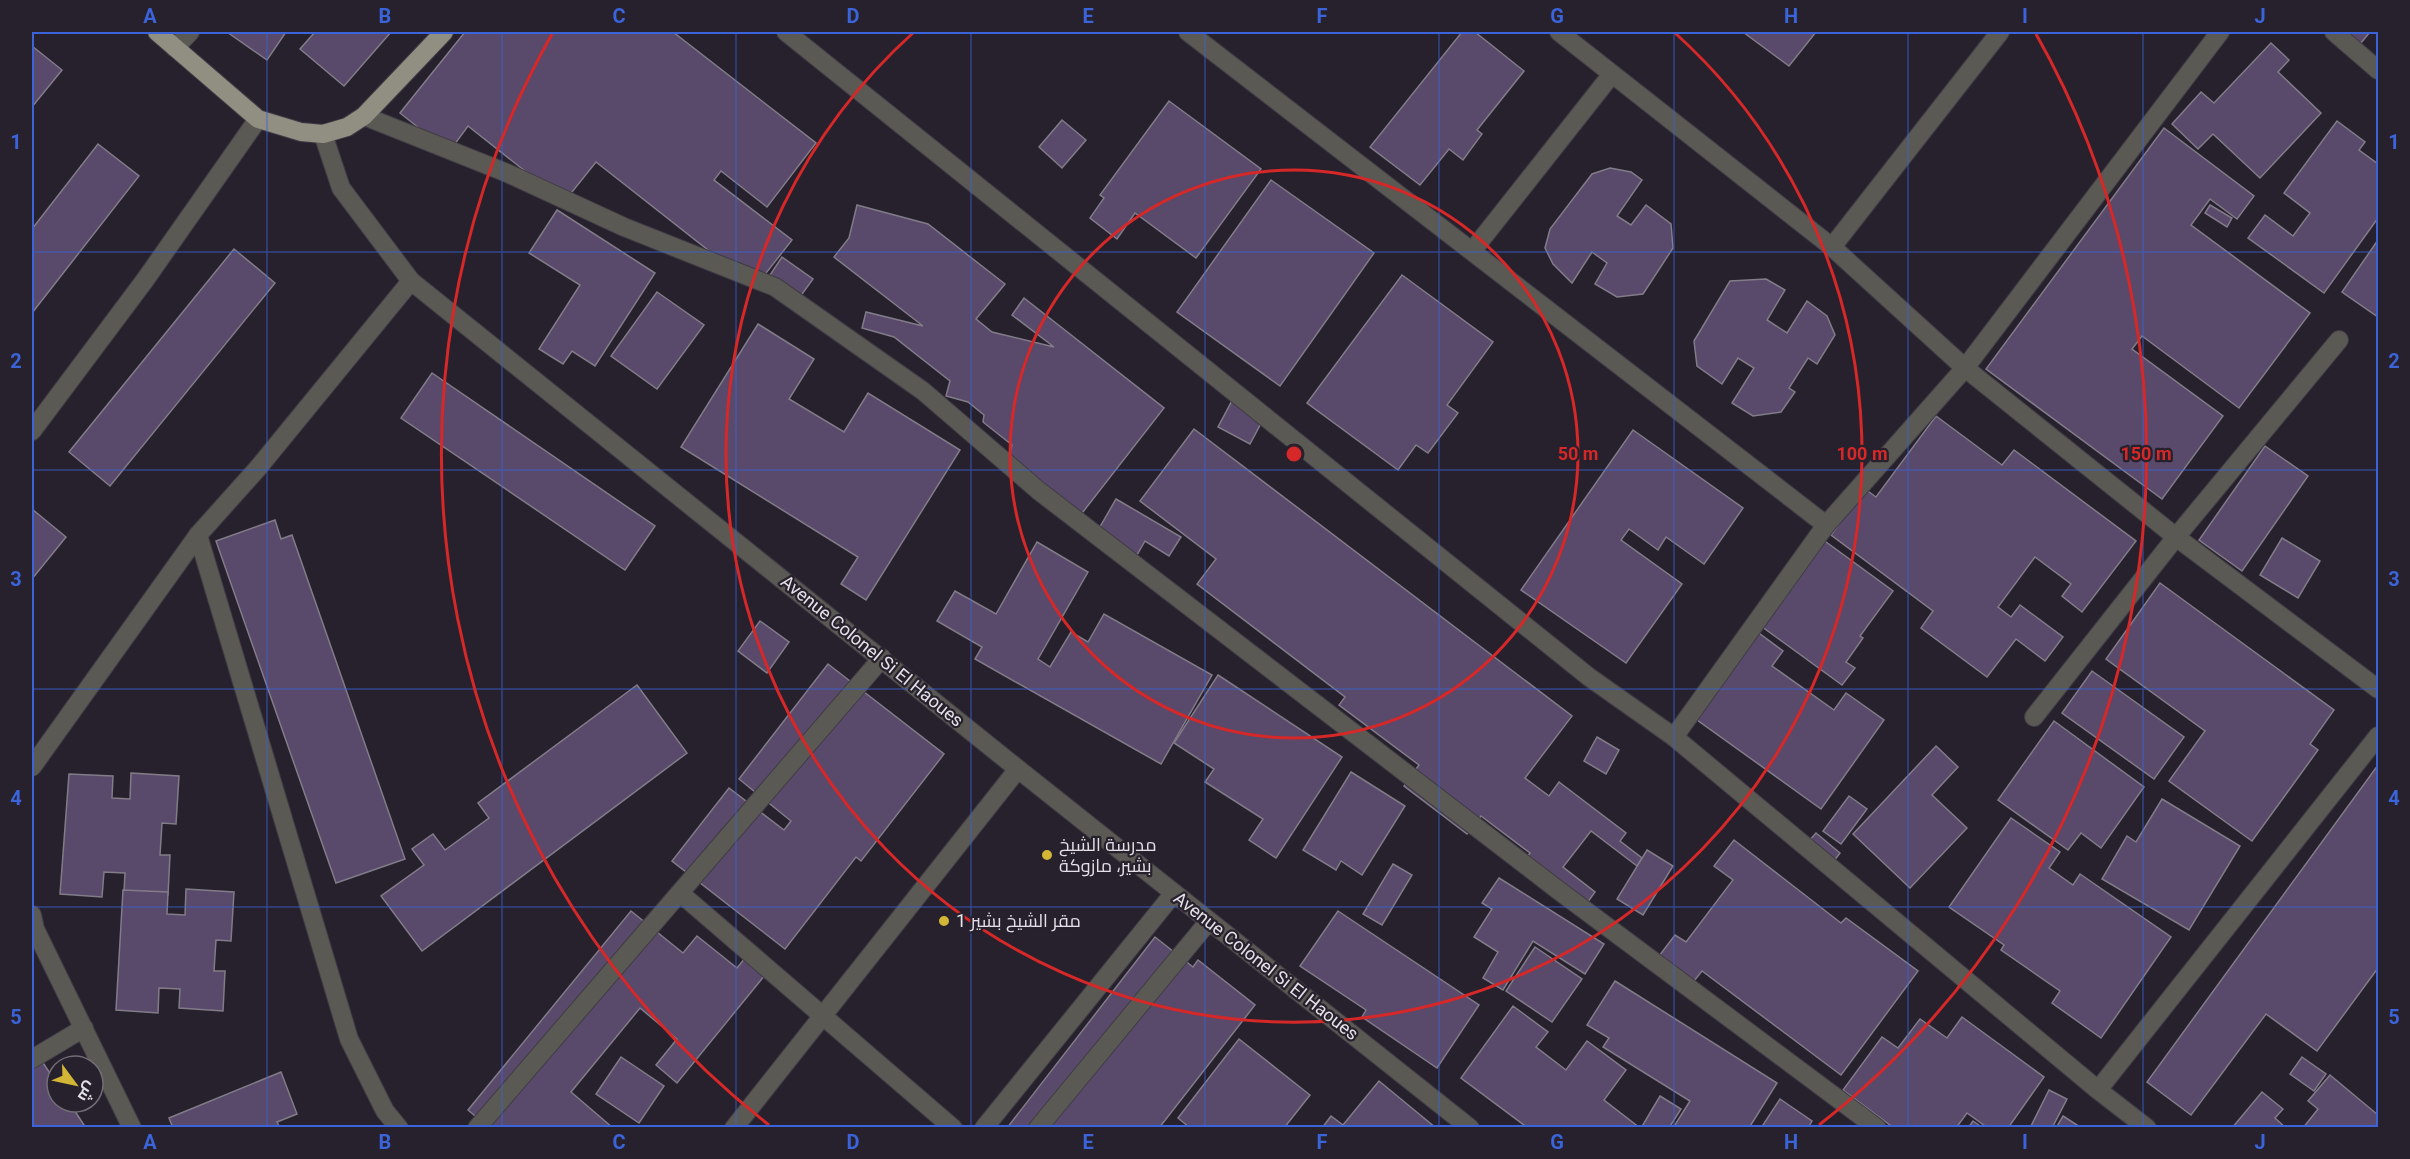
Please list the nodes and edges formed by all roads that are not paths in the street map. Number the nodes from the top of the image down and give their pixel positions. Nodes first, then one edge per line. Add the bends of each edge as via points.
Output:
1 (157, 32) edge
2 (190, 32) edge
3 (444, 32) edge
4 (786, 32) edge
5 (1188, 32) edge
6 (1559, 32) edge
7 (2000, 32) edge
8 (2220, 32) edge
9 (2334, 32) edge
10 (175, 48) junction
11 (2379, 70) edge
12 (1612, 74) junction
13 (364, 116) junction
14 (258, 118) junction
15 (323, 134) junction
16 (1832, 247) junction
17 (1473, 250) junction
18 (411, 280) junction
19 (2339, 340) dead end
20 (1965, 368) junction
21 (32, 431) edge
22 (1826, 525) junction
23 (198, 535) junction
24 (2176, 537) junction
25 (882, 658) junction
26 (2379, 688) edge
27 (2034, 717) dead end
28 (2379, 736) edge
29 (1674, 737) junction
30 (32, 767) edge
31 (1018, 769) junction
32 (680, 893) junction
33 (1174, 893) junction
34 (32, 915) edge
35 (1209, 921) junction
36 (824, 1016) junction
37 (84, 1028) junction
38 (32, 1059) edge
39 (2098, 1090) junction
40 (132, 1128) edge
41 (399, 1128) edge
42 (477, 1128) edge
43 (734, 1128) edge
44 (953, 1128) edge
45 (984, 1128) edge
46 (1038, 1128) edge
47 (1470, 1128) edge
48 (1877, 1128) edge
49 (2147, 1128) edge

1 - 10 main road
2 - 10 street
3 - 13 main road
4 - 29 street via 1589,677
5 - 17 street
6 - 12 street
7 - 16 street
8 - 20 street
9 - 11 street
10 - 14 main road
12 - 16 street
12 - 17 street
13 - 15 main road via 347,127
13 - 48 street via 775,288 923,391 1048,498 1558,890
14 - 15 main road via 301,132
14 - 21 street via 145,280
15 - 18 street, Avenue Colonel Si El Haoues via 341,188
16 - 20 street
17 - 22 street
18 - 23 street via 258,468
18 - 25 street, Avenue Colonel Si El Haoues
19 - 24 street
20 - 22 street
20 - 24 street
22 - 29 street
23 - 30 street
23 - 41 street via 349,1039 385,1112
24 - 26 street
24 - 27 street
25 - 31 street, Avenue Colonel Si El Haoues
25 - 32 street
28 - 39 street
29 - 39 street
31 - 33 street, Avenue Colonel Si El Haoues
31 - 36 street
32 - 36 street
32 - 42 street
33 - 35 street, Avenue Colonel Si El Haoues
33 - 45 street
34 - 37 street
35 - 46 street
35 - 47 street, Avenue Colonel Si El Haoues
36 - 43 street
36 - 44 street
37 - 38 street
37 - 40 street
39 - 49 street

